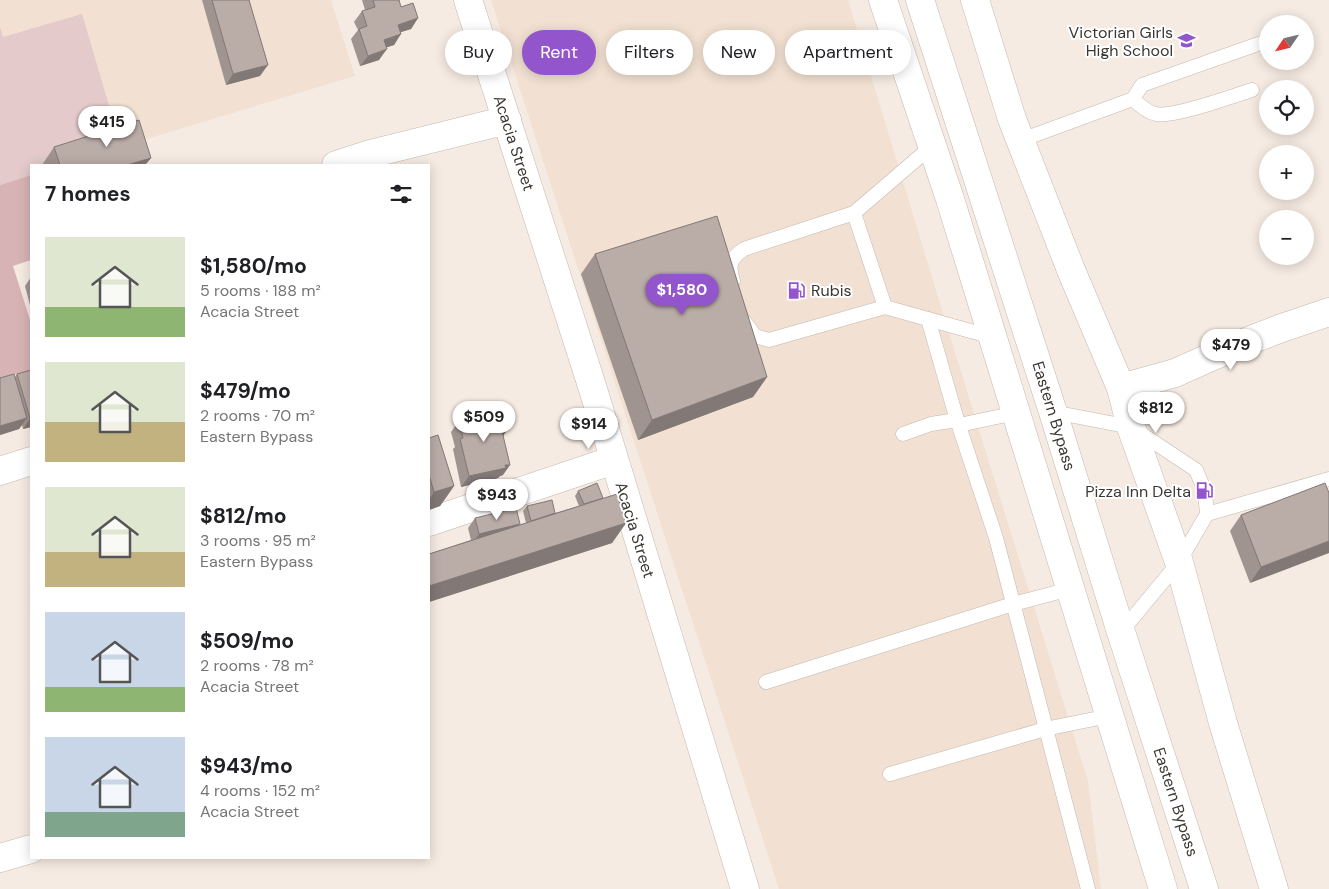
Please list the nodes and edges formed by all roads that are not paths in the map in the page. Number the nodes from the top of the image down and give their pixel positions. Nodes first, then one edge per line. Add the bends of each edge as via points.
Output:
1 (468, 0) edge
2 (883, 0) edge
3 (920, 0) edge
4 (975, 0) edge
5 (1259, 44) edge
6 (1252, 90) dead end
7 (1133, 99) junction
8 (507, 120) junction
9 (1021, 140) junction
10 (932, 146) junction
11 (339, 164) edge
12 (854, 213) junction
13 (885, 307) junction
14 (1329, 312) edge
15 (928, 319) junction
16 (992, 337) junction
17 (1121, 388) junction
18 (1053, 412) junction
19 (1016, 413) junction
20 (958, 422) junction
21 (1131, 427) junction
22 (903, 434) dead end
23 (614, 460) junction
24 (30, 461) edge
25 (0, 471) edge
26 (1329, 479) edge
27 (1207, 514) junction
28 (430, 522) edge
29 (1179, 562) junction
30 (1070, 589) junction
31 (1012, 604) junction
32 (1120, 632) junction
33 (766, 682) dead end
34 (1109, 716) junction
35 (1045, 729) junction
36 (890, 774) dead end
37 (30, 849) edge
38 (0, 858) edge
39 (745, 889) edge
40 (1088, 889) edge
41 (1163, 889) edge
42 (1204, 889) edge
43 (1274, 889) edge

1 - 8 street, Acacia Street
2 - 10 street
3 - 18 street, Eastern Bypass
4 - 9 street
5 - 7 lane via 1142,86
6 - 7 lane via 1175,113 1156,114
7 - 9 lane
8 - 11 street
8 - 23 street, Acacia Street
9 - 17 street
10 - 12 lane
10 - 16 street
12 - 13 lane
12 - 13 lane via 744,248 734,257 729,268 745,324 755,336 769,340
13 - 15 lane
14 - 17 street via 1279,328 1175,373
15 - 16 lane
15 - 20 lane
16 - 19 street
17 - 21 street
18 - 21 lane
18 - 32 street, Eastern Bypass
19 - 20 lane
19 - 30 street
20 - 22 lane via 931,424
20 - 31 lane via 996,538
21 - 27 lane via 1196,470 1205,491
21 - 29 street
23 - 28 street
23 - 39 street, Acacia Street
24 - 25 street
26 - 27 lane
27 - 29 lane
29 - 32 lane
29 - 43 street via 1223,723
30 - 31 lane
30 - 34 street
31 - 33 lane
31 - 35 lane
32 - 42 street, Eastern Bypass
34 - 35 lane
34 - 41 street
35 - 36 lane
35 - 40 lane
37 - 38 street

